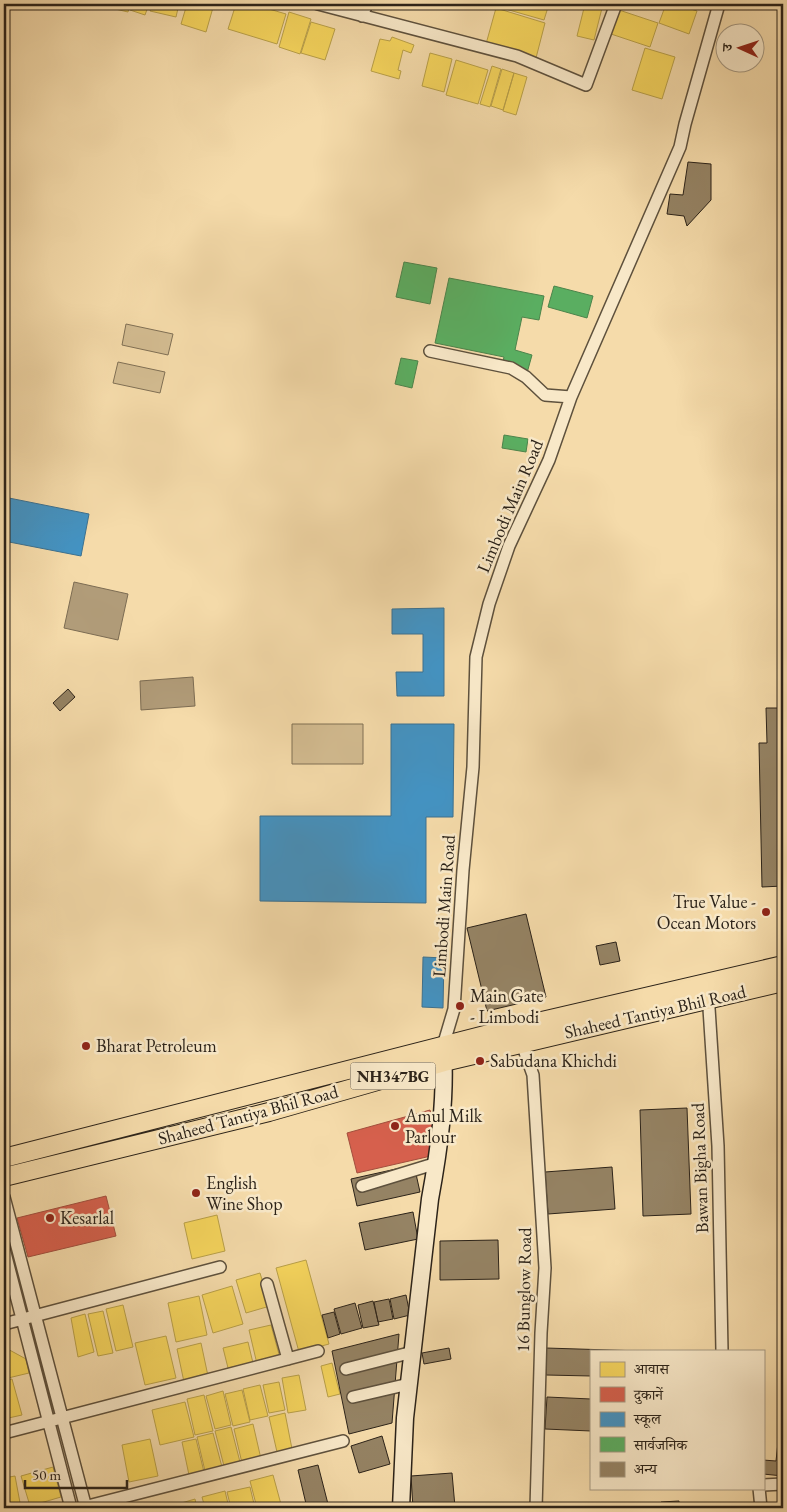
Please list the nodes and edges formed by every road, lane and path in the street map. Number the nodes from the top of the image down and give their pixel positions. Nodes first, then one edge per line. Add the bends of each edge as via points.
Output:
1 (318, 4) edge
2 (367, 4) edge
3 (719, 4) edge
4 (612, 5) edge
5 (362, 16) junction
6 (430, 350) dead end
7 (571, 398) junction
8 (783, 965) edge
9 (783, 982) edge
10 (708, 991) junction
11 (522, 1044) junction
12 (443, 1054) junction
13 (11, 1156) edge
14 (436, 1163) junction
15 (22, 1172) junction
16 (4, 1177) edge
17 (362, 1186) dead end
18 (4, 1197) edge
19 (4, 1249) edge
20 (220, 1267) dead end
21 (267, 1284) dead end
22 (36, 1316) junction
23 (22, 1319) junction
24 (4, 1324) edge
25 (318, 1350) dead end
26 (722, 1350) edge
27 (413, 1352) junction
28 (288, 1358) junction
29 (346, 1369) dead end
30 (409, 1384) junction
31 (353, 1398) dead end
32 (62, 1418) junction
33 (48, 1422) junction
34 (4, 1433) edge
35 (343, 1440) dead end
36 (783, 1484) edge
37 (764, 1485) edge
38 (759, 1490) edge
39 (71, 1508) edge
40 (84, 1508) edge
41 (401, 1508) edge
42 (536, 1508) edge
43 (761, 1508) edge

1 - 5 street
2 - 5 street
3 - 7 street, Limbodi Main Road via 680,147
4 - 5 street via 586,85 517,56
6 - 7 street via 510,368 526,377 545,395
7 - 12 street, Limbodi Main Road via 550,460 509,546 489,604 476,657 472,767 454,1008
8 - 10 main road, Shaheed Tantiya Bhil Road / NH347BG
9 - 10 main road, Shaheed Tantiya Bhil Road / NH347BG
10 - 11 main road, Shaheed Tantiya Bhil Road / NH347BG
10 - 12 main road, Shaheed Tantiya Bhil Road / NH347BG via 516,1027
10 - 26 street, Bawan Bigha Road via 718,1146
11 - 12 main road, Shaheed Tantiya Bhil Road / NH347BG
11 - 42 street, 16 Bunglow Road via 532,1076 545,1268
12 - 13 main road, Shaheed Tantiya Bhil Road / NH347BG
12 - 14 street via 444,1093
12 - 15 main road, Shaheed Tantiya Bhil Road / NH347BG via 269,1112
13 - 15 main road
14 - 17 street
14 - 27 street
15 - 16 main road, Shaheed Tantiya Bhil Road / NH347BG
18 - 22 street
19 - 23 street
20 - 22 street
21 - 28 street
22 - 23 street
22 - 32 street
23 - 24 street
23 - 33 street
25 - 28 street
27 - 29 street
27 - 30 street
28 - 32 street
30 - 31 street
30 - 41 street
32 - 33 street
32 - 40 street
33 - 34 street
33 - 39 street
35 - 40 street
36 - 37 street
38 - 43 street

